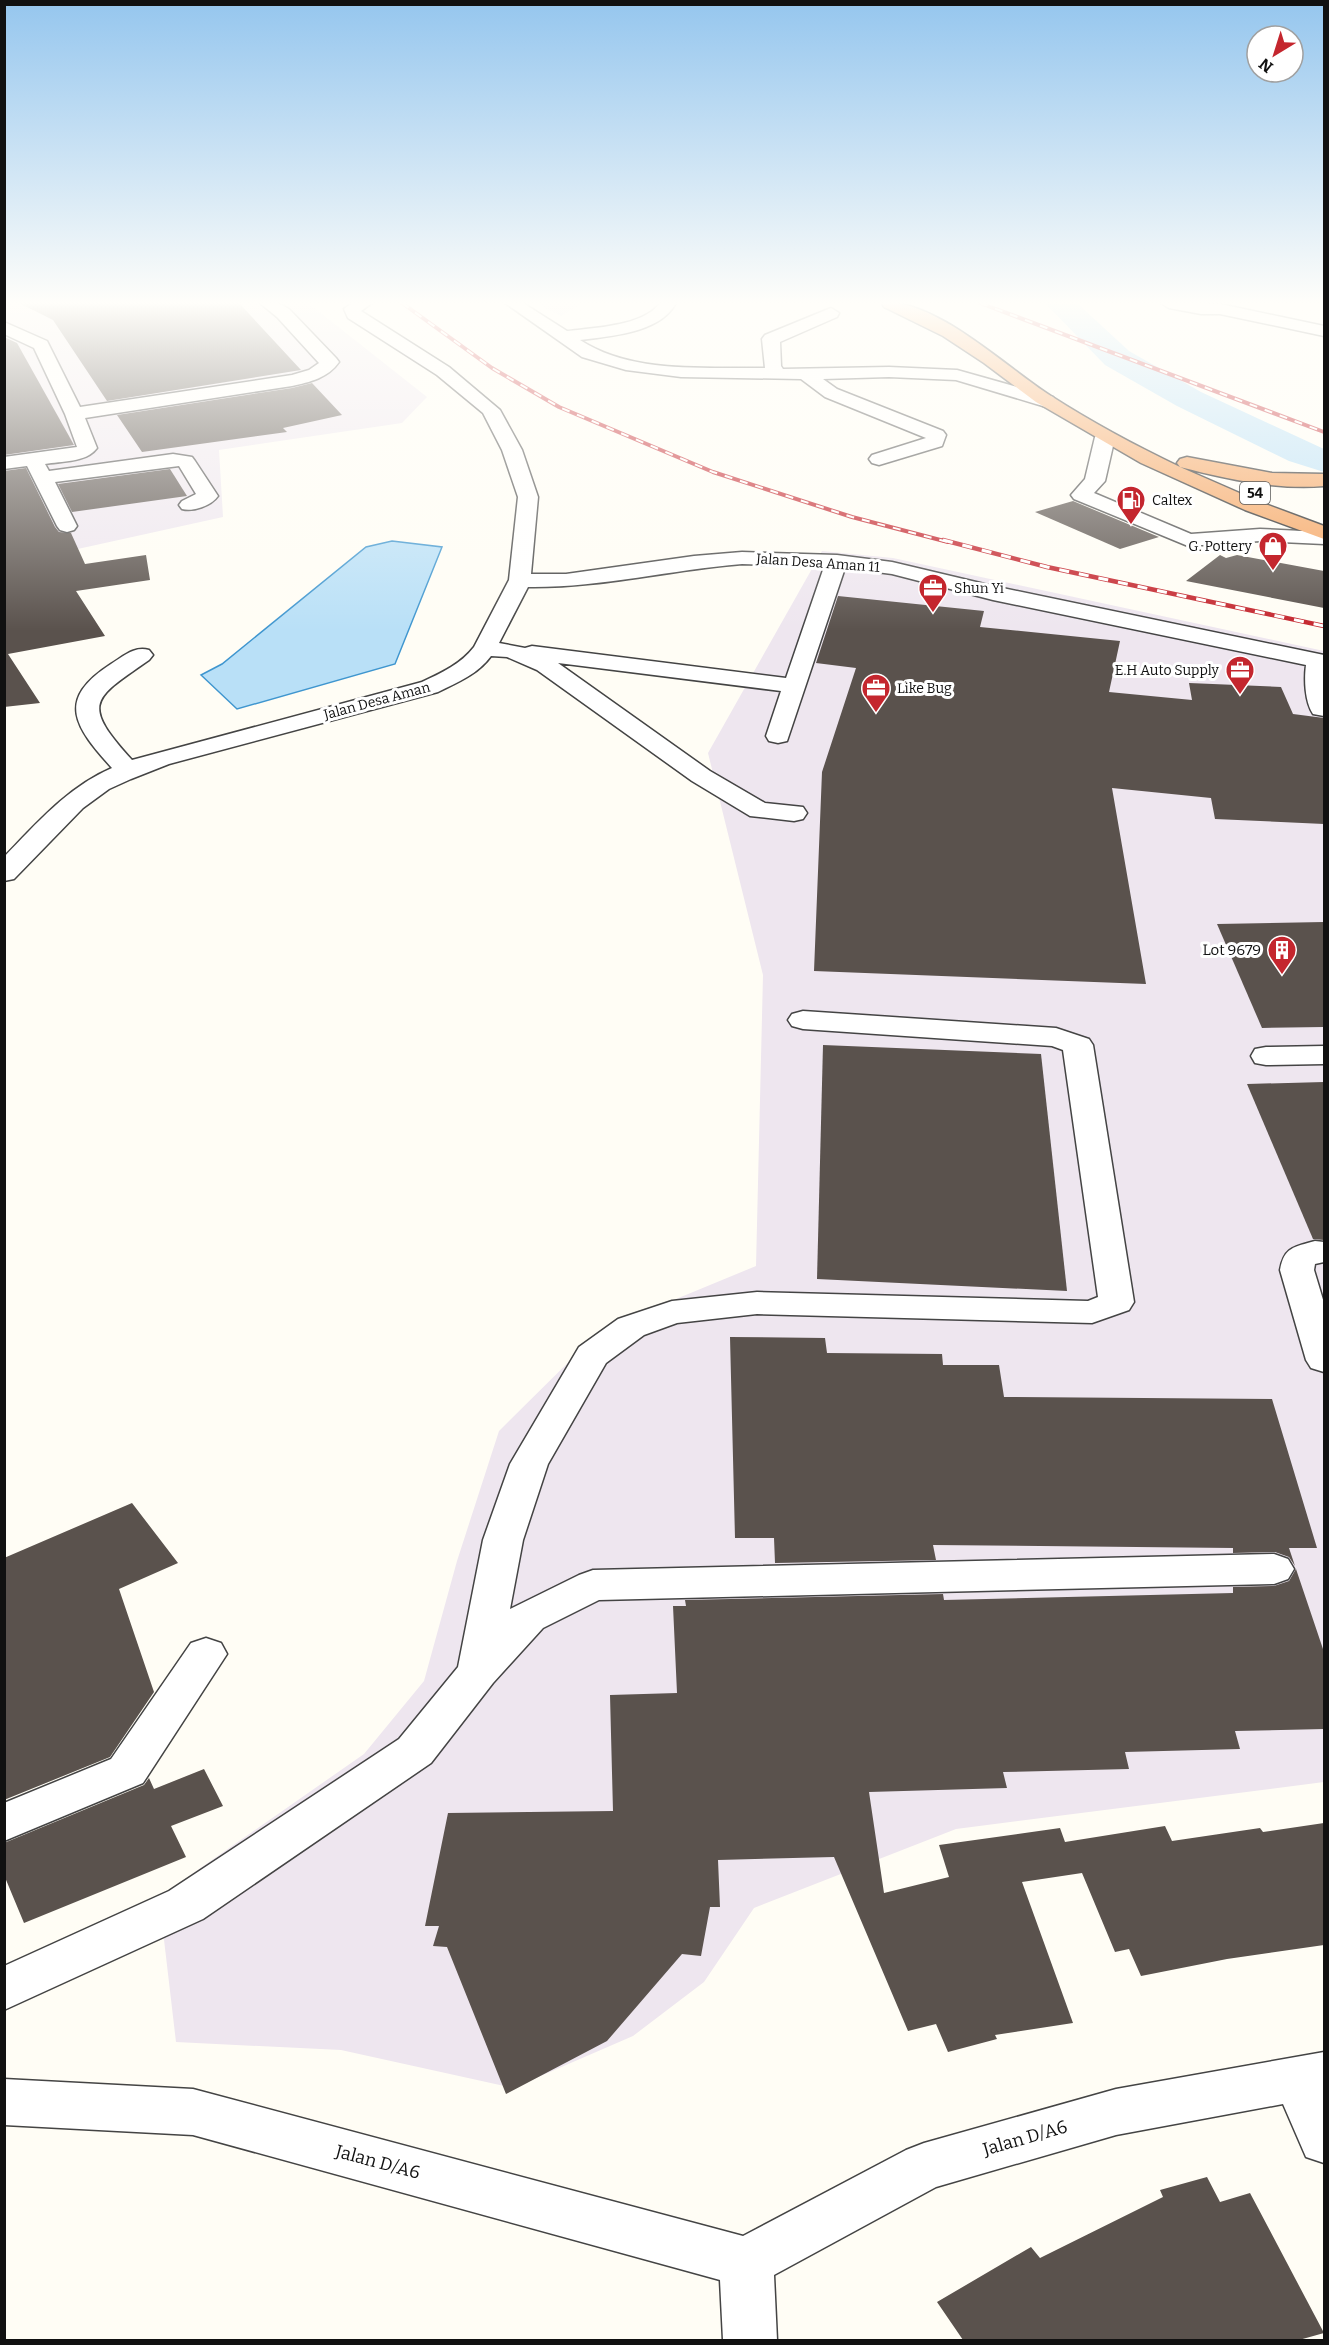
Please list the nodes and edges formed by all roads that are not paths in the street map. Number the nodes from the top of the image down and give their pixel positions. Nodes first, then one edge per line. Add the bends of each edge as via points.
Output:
1 (84, 412) edge
2 (492, 412) edge
3 (880, 412) edge
4 (1074, 412) edge
5 (1087, 412) edge
6 (74, 414) joint
7 (1105, 437) junction
8 (33, 459) junction
9 (879, 459) dead end
10 (4, 463) edge
11 (1187, 463) junction
12 (42, 477) junction
13 (1324, 480) edge
14 (189, 505) dead end
15 (1324, 519) edge
16 (67, 526) dead end
17 (1324, 533) edge
18 (1324, 538) edge
19 (836, 566) junction
20 (520, 580) junction
21 (1110, 631) dead end
22 (485, 648) junction
23 (512, 651) junction
24 (141, 655) dead end
25 (1321, 669) edge
26 (795, 686) junction
27 (1322, 709) dead end
28 (778, 736) dead end
29 (127, 771) junction
30 (794, 813) dead end
31 (4, 838) edge
32 (34, 842) junction
33 (4, 873) edge
34 (803, 1020) dead end
35 (1266, 1056) dead end
36 (1324, 1056) edge
37 (1324, 1252) edge
38 (1324, 1360) edge
39 (1274, 1569) dead end
40 (206, 1654) dead end
41 (478, 1672) junction
42 (4, 1823) edge
43 (4, 1989) edge
44 (1311, 2076) edge
45 (4, 2102) edge
46 (1324, 2140) edge
47 (746, 2262) junction
48 (750, 2340) edge

1 - 6 street
2 - 20 street, Jalan Desa Aman via 512,450 528,497
3 - 9 street via 936,435 935,442
4 - 7 highway, 54
5 - 11 highway, 54
6 - 8 street via 86,450
7 - 17 highway, 54 via 1208,488
7 - 18 street via 1095,481 1081,495 1188,540 1260,535
8 - 10 street
8 - 12 street
11 - 13 highway via 1301,482
11 - 15 highway, 54
12 - 14 street via 185,461 208,496
12 - 16 street
19 - 20 street, Jalan Desa Aman 11 via 787,558 742,558 566,581
19 - 21 street via 943,598
19 - 25 street, Jalan Desa Aman 11 via 892,568
19 - 26 street
20 - 22 street, Jalan Desa Aman
22 - 23 street
22 - 29 street, Jalan Desa Aman via 458,674 430,687
23 - 26 street
23 - 30 street via 545,665 701,776 759,810
24 - 29 street via 91,692 87,709 92,726
25 - 27 street
26 - 28 street
29 - 32 street, Jalan Desa Aman via 99,784
31 - 32 street
32 - 33 street, Jalan Desa Aman
34 - 41 street via 1056,1037 1078,1045 1116,1302 1092,1312 757,1303 672,1312 631,1327 592,1355 530,1464 503,1540
35 - 36 street
37 - 38 street via 1299,1258 1297,1270
39 - 41 street via 593,1585 528,1617
40 - 42 street via 127,1771
41 - 43 street via 415,1751 186,1905
44 - 46 street
44 - 47 street, Jalan D/A6 via 1116,2112 924,2167
45 - 47 street, Jalan D/A6 via 193,2112
47 - 48 street

